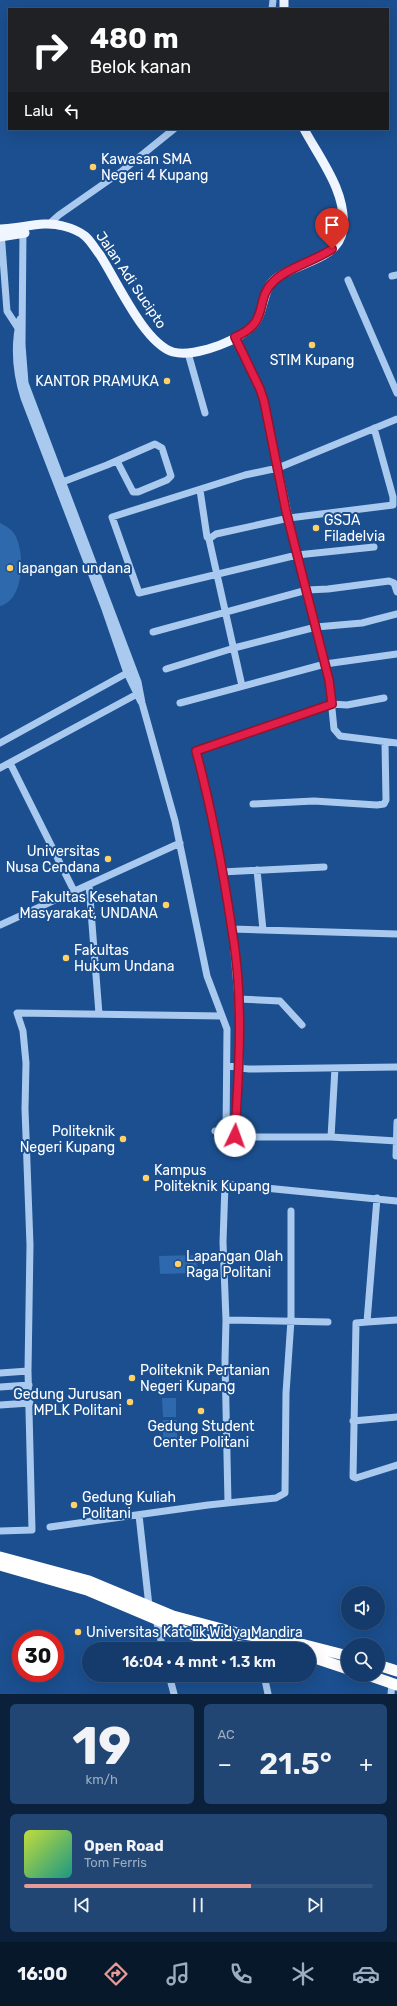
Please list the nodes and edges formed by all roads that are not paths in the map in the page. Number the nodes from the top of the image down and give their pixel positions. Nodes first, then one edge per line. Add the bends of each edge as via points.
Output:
1 (173, 130) edge
2 (305, 130) edge
3 (49, 224) junction
4 (23, 230) junction
5 (0, 233) edge
6 (348, 280) dead end
7 (23, 312) junction
8 (18, 328) junction
9 (235, 337) junction
10 (20, 346) junction
11 (188, 354) junction
12 (397, 392) edge
13 (205, 413) dead end
14 (397, 419) edge
15 (374, 428) junction
16 (117, 461) junction
17 (278, 468) junction
18 (60, 483) junction
19 (200, 490) junction
20 (289, 518) junction
21 (209, 539) junction
22 (374, 547) dead end
23 (297, 555) junction
24 (216, 574) junction
25 (307, 590) junction
26 (397, 592) edge
27 (102, 594) junction
28 (224, 612) junction
29 (397, 614) edge
30 (316, 627) junction
31 (153, 632) dead end
32 (234, 648) junction
33 (397, 654) edge
34 (325, 664) junction
35 (166, 669) dead end
36 (127, 673) junction
37 (242, 686) junction
38 (139, 694) junction
39 (384, 698) dead end
40 (180, 702) dead end
41 (332, 704) junction
42 (385, 742) junction
43 (0, 743) edge
44 (397, 743) edge
45 (10, 763) junction
46 (0, 768) edge
47 (253, 804) dead end
48 (180, 843) junction
49 (324, 867) dead end
50 (257, 870) junction
51 (222, 872) junction
52 (89, 885) junction
53 (74, 891) junction
54 (0, 925) edge
55 (232, 929) junction
56 (263, 930) junction
57 (397, 934) edge
58 (238, 1000) junction
59 (99, 1014) junction
60 (221, 1016) junction
61 (302, 1025) dead end
62 (227, 1066) junction
63 (240, 1066) junction
64 (397, 1067) edge
65 (335, 1068) junction
66 (397, 1122) edge
67 (215, 1131) dead end
68 (331, 1137) junction
69 (397, 1139) edge
70 (396, 1156) dead end
71 (377, 1198) junction
72 (397, 1200) edge
73 (292, 1211) dead end
74 (226, 1320) junction
75 (291, 1320) junction
76 (397, 1320) edge
77 (328, 1322) dead end
78 (367, 1322) junction
79 (28, 1371) junction
80 (0, 1373) edge
81 (29, 1385) junction
82 (0, 1387) edge
83 (30, 1403) junction
84 (0, 1405) edge
85 (397, 1417) edge
86 (353, 1421) junction
87 (397, 1465) edge
88 (228, 1503) junction
89 (139, 1514) junction
90 (50, 1527) dead end
91 (0, 1531) edge
92 (0, 1556) edge
93 (0, 1565) edge
94 (149, 1606) junction
95 (156, 1619) junction
96 (208, 1626) junction
97 (203, 1640) junction
98 (161, 1642) edge
99 (215, 1642) edge
100 (341, 1654) edge
101 (316, 1658) edge
102 (341, 1666) edge
103 (385, 1667) edge
104 (397, 1671) edge
105 (171, 1682) edge
106 (265, 1682) edge
107 (383, 1682) edge
108 (393, 1687) edge
109 (174, 1694) edge
110 (268, 1694) edge

1 - 3 street
2 - 9 main road, Jalan Adi Sucipto via 328,169 337,191 342,214 341,237 324,255 272,282 255,324 245,333
3 - 4 main road, Jalan Adi Sucipto via 39,225 31,232
3 - 11 main road, Jalan Adi Sucipto via 63,226 86,237 109,268 139,320 154,340 166,349
4 - 5 main road, Jalan Adi Sucipto
4 - 7 street
5 - 8 street via 7,311
6 - 12 street
7 - 8 street
7 - 10 street
8 - 10 street
9 - 11 main road, Jalan Adi Sucipto via 206,350
9 - 17 street via 260,389
10 - 18 street via 27,398
11 - 13 street
14 - 15 street
15 - 17 street
15 - 20 street via 393,497 393,506
16 - 16 street via 133,492 167,480 171,476 162,448 157,444
16 - 18 street
17 - 19 street via 245,475
17 - 20 street
18 - 27 street
19 - 21 street
19 - 24 street via 112,518 139,593
20 - 21 street via 216,534
20 - 23 street
21 - 24 street
22 - 23 street
23 - 24 street
23 - 25 street
24 - 28 street
25 - 26 street via 328,590 389,581 394,583
25 - 28 street
25 - 30 street
27 - 36 street
27 - 38 street via 131,662
28 - 31 street
28 - 32 street
29 - 30 street via 362,623
30 - 32 street
30 - 34 street
32 - 35 street
32 - 37 street
33 - 34 street
34 - 37 street
34 - 41 street
36 - 38 street
36 - 43 street
37 - 40 street
38 - 45 street
38 - 48 street
39 - 41 street via 347,705
41 - 42 street via 334,729 337,735
41 - 51 street via 196,751
42 - 44 street
42 - 47 street via 384,804 314,801
45 - 46 street
45 - 53 street
48 - 52 street
48 - 60 street via 207,976
49 - 50 street
50 - 51 street
50 - 56 street
51 - 55 street
52 - 53 street
52 - 59 street
53 - 54 street
55 - 56 street
55 - 58 street
56 - 57 street
58 - 61 street via 280,1001
58 - 63 street
59 - 60 street
59 - 79 street via 17,1013 23,1032 26,1063 25,1109 30,1245
60 - 62 street via 228,1034
62 - 63 street
62 - 67 street via 226,1135
63 - 65 street via 244,1069
63 - 68 street via 235,1136
64 - 65 street
65 - 68 street
66 - 69 street
68 - 69 street
69 - 70 street
71 - 72 street
71 - 74 street via 225,1184 222,1242
71 - 78 street
73 - 75 street
74 - 75 street
74 - 88 street
75 - 77 street
75 - 88 street via 286,1393 285,1494 276,1498
76 - 78 street
78 - 86 street via 356,1323
79 - 80 street
79 - 81 street
81 - 82 street
81 - 83 street
83 - 84 street
83 - 91 street via 32,1530
85 - 86 street
86 - 87 street via 353,1477
88 - 89 street
89 - 90 street via 112,1520
89 - 94 street
92 - 94 highway via 89,1581
93 - 95 highway via 87,1590
94 - 96 highway
95 - 97 highway
95 - 98 street
96 - 97 highway
96 - 100 highway
97 - 99 highway
101 - 102 highway
103 - 104 highway
105 - 109 street
106 - 110 street
107 - 108 highway

